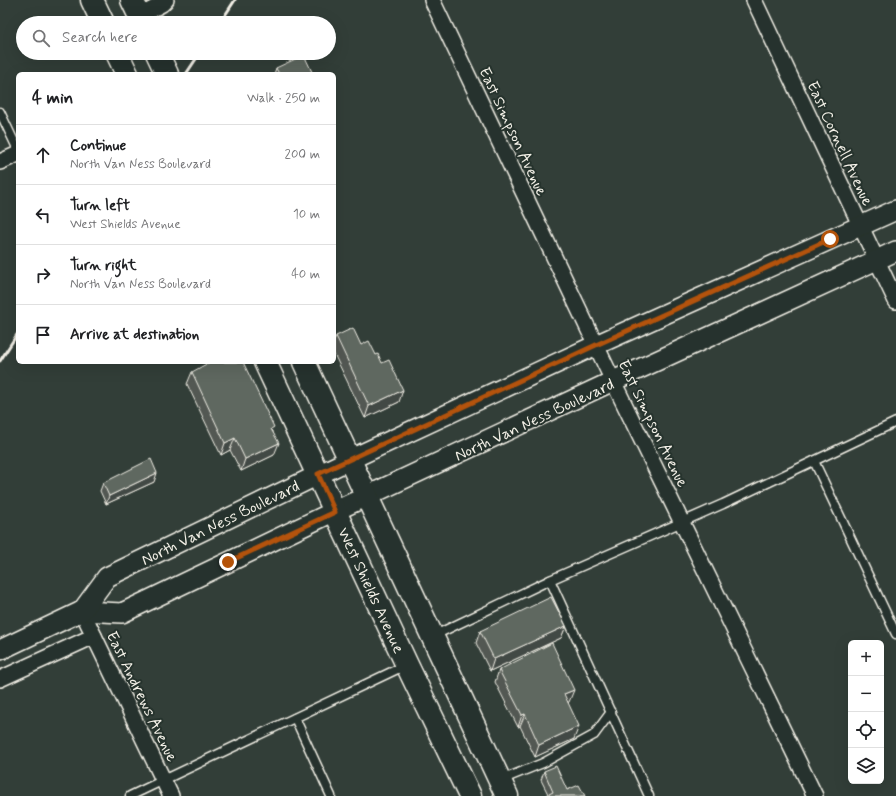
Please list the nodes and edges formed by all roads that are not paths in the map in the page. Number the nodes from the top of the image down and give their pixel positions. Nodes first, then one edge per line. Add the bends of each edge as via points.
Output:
1 (92, 0) edge
2 (166, 0) edge
3 (432, 0) edge
4 (754, 0) edge
5 (138, 13) edge
6 (100, 16) edge
7 (160, 60) edge
8 (166, 72) edge
9 (0, 112) edge
10 (16, 146) edge
11 (16, 155) edge
12 (0, 162) edge
13 (896, 210) edge
14 (860, 226) junction
15 (896, 251) edge
16 (877, 260) junction
17 (896, 301) edge
18 (596, 345) junction
19 (266, 364) edge
20 (305, 364) edge
21 (613, 381) junction
22 (896, 422) edge
23 (351, 459) junction
24 (814, 461) junction
25 (318, 474) junction
26 (368, 496) junction
27 (335, 512) junction
28 (681, 522) junction
29 (550, 580) junction
30 (82, 611) junction
31 (896, 634) edge
32 (94, 636) junction
33 (433, 636) junction
34 (0, 650) edge
35 (407, 665) junction
36 (0, 679) edge
37 (610, 712) junction
38 (295, 718) junction
39 (164, 780) junction
40 (504, 788) edge
41 (130, 796) edge
42 (171, 796) edge
43 (331, 796) edge
44 (470, 796) edge
45 (649, 796) edge
46 (815, 796) edge

1 - 6 main road
2 - 5 street
3 - 18 street, East Simpson Avenue
4 - 14 street, East Cornell Avenue
7 - 8 main road
9 - 10 lane
11 - 12 street
13 - 14 street, North Van Ness Boulevard
14 - 16 street, East Cornell Avenue
14 - 18 street, North Van Ness Boulevard
15 - 16 street, North Van Ness Boulevard
16 - 17 street, East Cornell Avenue
16 - 21 street, North Van Ness Boulevard
18 - 21 street, East Simpson Avenue
18 - 23 street, North Van Ness Boulevard
19 - 25 main road, West Shields Avenue
20 - 23 main road
21 - 26 street, North Van Ness Boulevard
21 - 28 street, East Simpson Avenue
22 - 24 lane
23 - 25 street, North Van Ness Boulevard
23 - 26 main road
24 - 28 lane
24 - 31 lane
25 - 27 main road, West Shields Avenue
25 - 30 street, North Van Ness Boulevard via 107,577
26 - 27 street, North Van Ness Boulevard
26 - 33 main road
27 - 30 street, North Van Ness Boulevard via 122,613
27 - 35 main road, West Shields Avenue
28 - 29 lane
28 - 46 street, East Simpson Avenue
29 - 33 lane
29 - 37 lane
30 - 32 street, East Andrews Avenue
30 - 34 street, North Van Ness Boulevard
32 - 36 street
32 - 39 street, East Andrews Avenue
33 - 40 main road
35 - 38 lane
35 - 44 main road, West Shields Avenue
37 - 40 lane via 594,735 542,762
37 - 45 lane
38 - 39 lane
38 - 43 lane
39 - 41 lane
39 - 42 street, East Andrews Avenue

